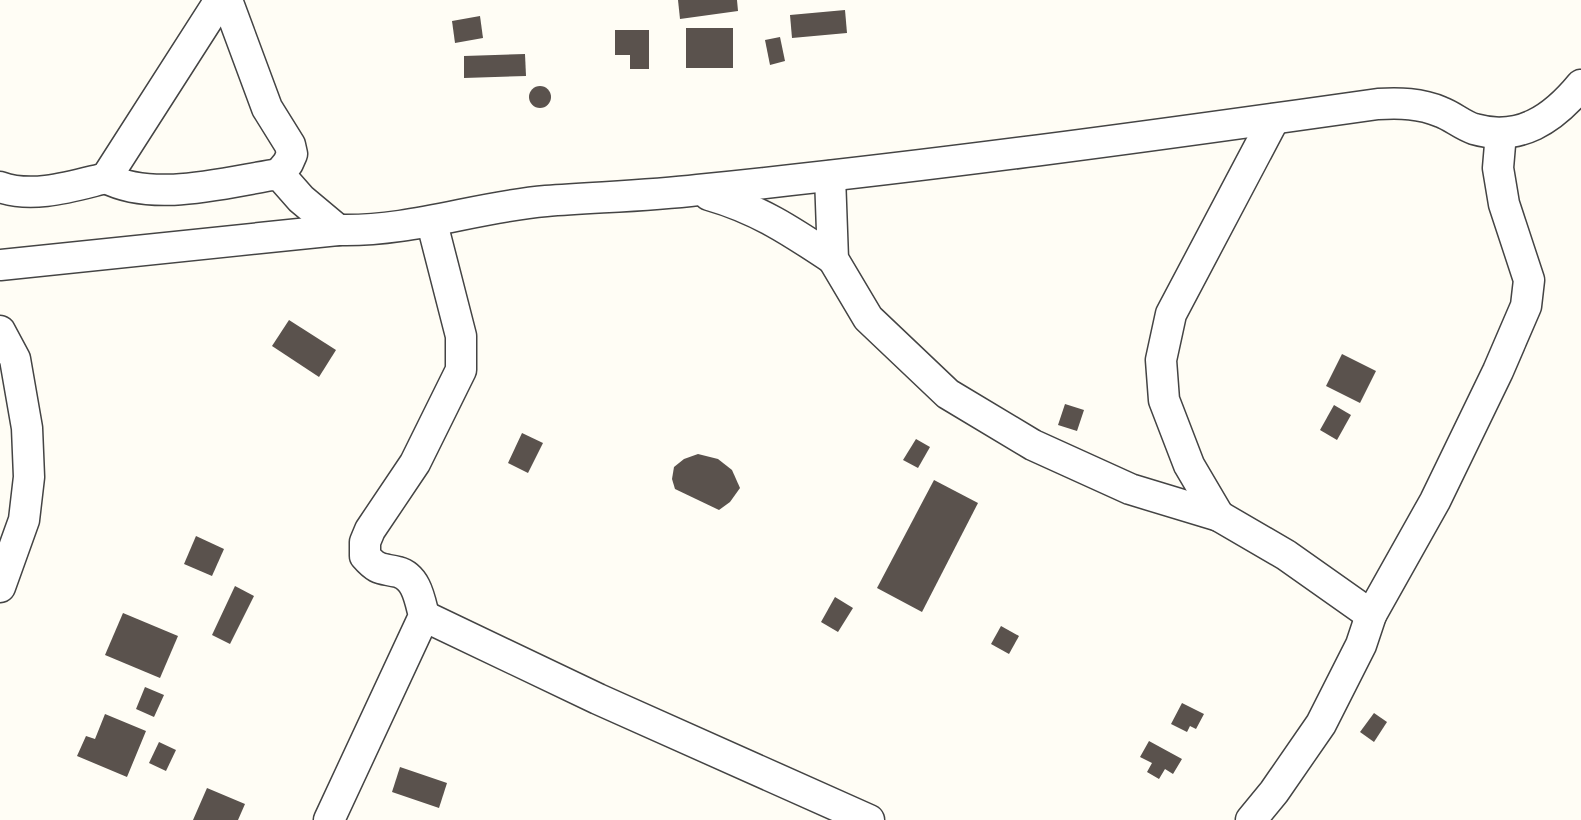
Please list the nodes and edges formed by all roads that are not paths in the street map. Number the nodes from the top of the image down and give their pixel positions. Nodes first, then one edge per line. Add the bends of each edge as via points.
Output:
1 (220, 0) edge
2 (228, 0) edge
3 (1581, 86) edge
4 (1274, 119) junction
5 (1501, 133) junction
6 (279, 174) junction
7 (830, 176) junction
8 (106, 177) junction
9 (0, 187) edge
10 (695, 191) junction
11 (432, 223) junction
12 (338, 230) junction
13 (833, 259) junction
14 (0, 265) edge
15 (0, 331) edge
16 (1219, 516) junction
17 (0, 587) edge
18 (1371, 615) junction
19 (424, 616) junction
20 (329, 820) edge
21 (869, 820) edge
22 (1251, 820) edge

1 - 8 street
2 - 6 street via 267,108 290,145 292,154
3 - 5 street via 1565,105 1537,125
4 - 5 street via 1406,102 1440,111 1473,129
4 - 7 street
4 - 16 street via 1171,314 1161,360 1164,400 1189,465
5 - 18 street via 1498,168 1503,204 1529,280 1526,306 1435,501
6 - 8 street via 160,191 122,186
6 - 12 street via 301,200
7 - 10 street
7 - 13 street
8 - 9 street via 60,189 11,191
10 - 11 street via 515,204
10 - 13 street via 743,204 775,220
11 - 12 street via 374,231
11 - 19 street via 461,336 460,370 415,463 370,530 364,556 374,567 406,576 417,589
12 - 14 street
13 - 16 street via 868,318 948,394 1033,445 1130,489
15 - 17 street via 15,359 27,428 28,477 24,520
16 - 18 street via 1286,555
18 - 22 street via 1321,724
19 - 20 street
19 - 21 street via 630,714

